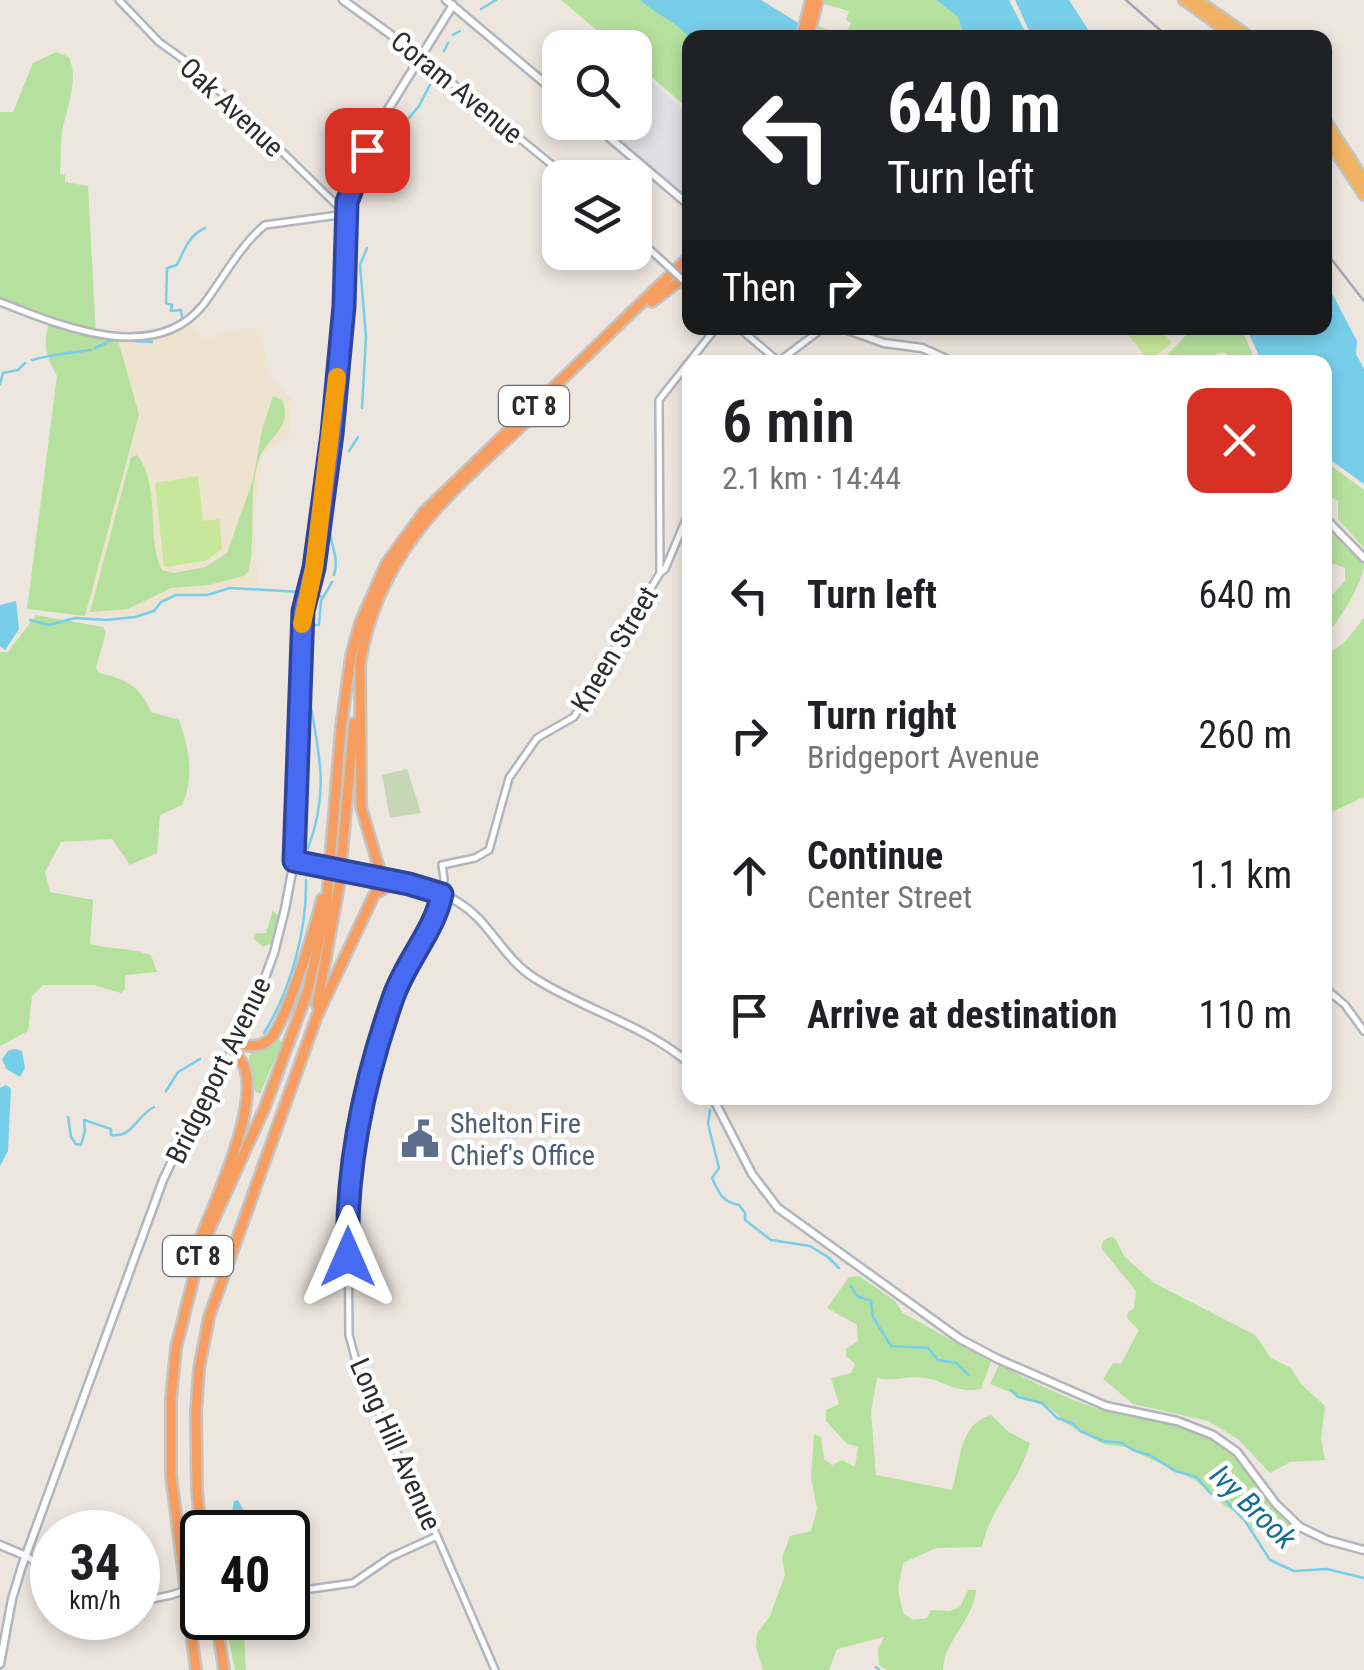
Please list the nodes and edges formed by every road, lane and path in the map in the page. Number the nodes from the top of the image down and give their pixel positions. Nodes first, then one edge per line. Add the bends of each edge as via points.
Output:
1 (119, 0) edge
2 (343, 0) edge
3 (814, 0) edge
4 (1184, 0) edge
5 (1196, 0) edge
6 (450, 2) edge
7 (806, 30) edge
8 (1226, 30) edge
9 (1239, 30) edge
10 (419, 55) junction
11 (542, 81) edge
12 (1332, 132) edge
13 (612, 140) edge
14 (1332, 144) edge
15 (546, 160) edge
16 (1358, 176) edge
17 (1364, 195) edge
18 (682, 199) edge
19 (346, 214) junction
20 (652, 252) edge
21 (682, 264) edge
22 (682, 272) edge
23 (682, 275) edge
24 (682, 284) edge
25 (0, 302) edge
26 (652, 302) junction
27 (710, 335) edge
28 (747, 335) edge
29 (814, 335) edge
30 (860, 335) edge
31 (695, 355) edge
32 (770, 355) edge
33 (787, 355) edge
34 (938, 355) edge
35 (682, 371) edge
36 (682, 523) edge
37 (1332, 525) edge
38 (1364, 558) edge
39 (390, 564) junction
40 (660, 573) junction
41 (382, 579) junction
42 (360, 661) junction
43 (297, 862) junction
44 (330, 862) junction
45 (442, 865) joint
46 (377, 878) junction
47 (398, 882) junction
48 (442, 894) junction
49 (374, 895) junction
50 (1332, 994) edge
51 (1364, 1031) edge
52 (234, 1047) junction
53 (304, 1051) junction
54 (682, 1058) edge
55 (717, 1105) edge
56 (201, 1248) junction
57 (199, 1510) edge
58 (437, 1536) junction
59 (0, 1544) edge
60 (1364, 1550) edge
61 (26, 1556) junction
62 (30, 1558) edge
63 (310, 1589) edge
64 (219, 1640) edge
65 (0, 1664) edge
66 (196, 1670) edge
67 (224, 1670) edge
68 (494, 1670) edge

1 - 19 street, Oak Avenue
2 - 10 main road, Coram Avenue
3 - 7 highway
4 - 8 highway
5 - 9 highway
6 - 10 main road, Bridgeport Avenue
6 - 11 main road
10 - 15 street, Coram Avenue
10 - 19 main road, Bridgeport Avenue via 367,150
12 - 16 highway
13 - 18 main road
14 - 16 highway
16 - 17 highway
19 - 25 street via 266,225 201,308 164,333 79,330
19 - 43 main road, Bridgeport Avenue via 332,434 302,621
20 - 23 street, bridge
21 - 39 highway, CT 8 via 423,512
22 - 26 highway, CT 8
24 - 26 highway
26 - 39 highway, CT 8 via 443,502
27 - 31 street, Kneen Street
28 - 32 street
29 - 33 street
30 - 34 main road
35 - 40 street, Kneen Street via 659,400
36 - 40 street
37 - 38 main road
39 - 41 highway, CT 8
40 - 45 street, Kneen Street via 574,717 537,738 509,778 490,850
41 - 42 highway, CT 8
41 - 44 highway, CT 8 via 352,656
42 - 46 highway via 360,807
42 - 53 highway, CT 8 via 336,903
43 - 46 main road, bridge
43 - 52 main road, Bridgeport Avenue via 274,953
44 - 52 highway via 280,1026 263,1044
44 - 56 highway, CT 8 via 308,990 266,1107
45 - 48 street, Long Hill Avenue
46 - 47 main road
46 - 49 highway
47 - 48 main road
47 - 49 highway
48 - 54 main road via 479,919 529,974
48 - 58 street, Long Hill Avenue via 432,927 393,998 354,1147 348,1242 349,1335 359,1372
49 - 53 highway
50 - 51 street
52 - 56 highway via 246,1073 247,1109
52 - 61 main road, Bridgeport Avenue via 164,1180
53 - 57 highway, CT 8 via 205,1333 196,1412
55 - 60 main road via 778,1208 960,1339 1095,1402 1213,1435 1237,1452 1300,1527
56 - 66 highway, CT 8 via 176,1348 170,1440
58 - 63 street via 343,1586
58 - 68 street, Long Hill Avenue
59 - 61 main road
61 - 62 street
61 - 65 main road, Bridgeport Avenue
64 - 67 highway

